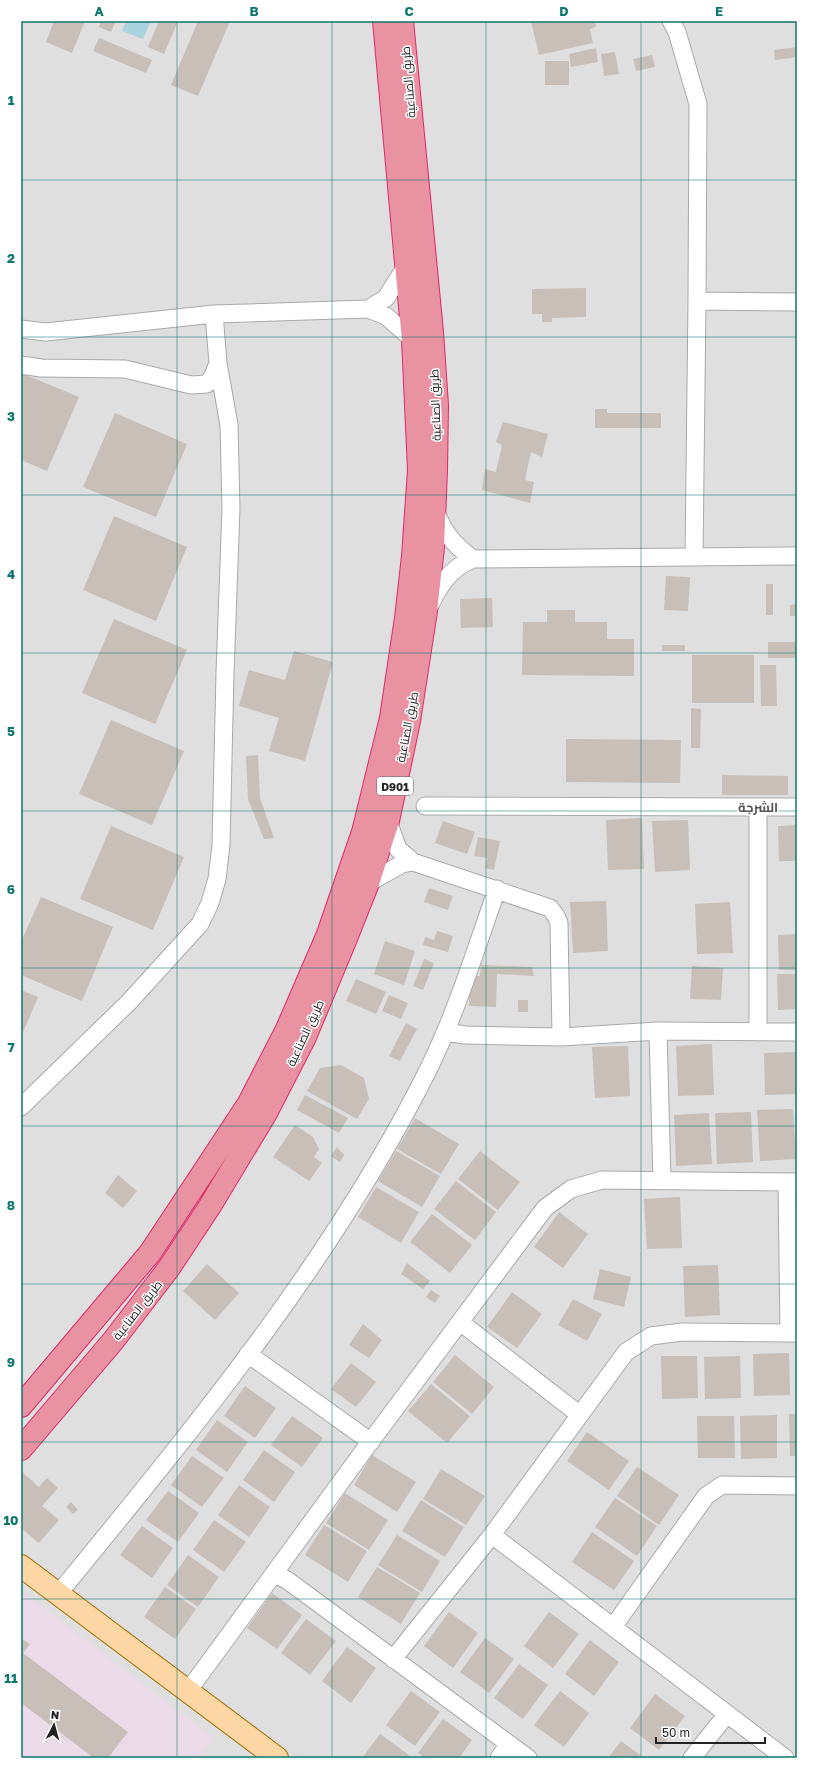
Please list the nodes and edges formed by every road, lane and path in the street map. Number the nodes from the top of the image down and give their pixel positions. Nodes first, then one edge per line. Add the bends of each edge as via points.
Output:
1 (384, 21) edge
2 (671, 21) edge
3 (406, 26) edge
4 (406, 266) junction
5 (697, 301) junction
6 (797, 302) edge
7 (368, 309) junction
8 (214, 314) junction
9 (21, 329) edge
10 (413, 340) junction
11 (218, 363) junction
12 (21, 364) edge
13 (435, 510) junction
14 (694, 556) junction
15 (797, 556) edge
16 (473, 559) junction
17 (426, 611) junction
18 (426, 806) dead end
19 (758, 807) junction
20 (797, 807) edge
21 (388, 821) junction
22 (413, 862) junction
23 (368, 883) junction
24 (497, 889) junction
25 (658, 1031) junction
26 (446, 1032) junction
27 (758, 1032) junction
28 (797, 1032) edge
29 (562, 1037) junction
30 (21, 1107) edge
31 (662, 1181) junction
32 (792, 1182) edge
33 (460, 1322) junction
34 (793, 1333) edge
35 (248, 1354) junction
36 (21, 1406) edge
37 (580, 1415) junction
38 (371, 1442) junction
39 (21, 1449) edge
40 (797, 1486) edge
41 (492, 1535) junction
42 (21, 1566) edge
43 (274, 1574) junction
44 (59, 1593) junction
45 (613, 1627) junction
46 (393, 1659) junction
47 (188, 1691) junction
48 (727, 1714) junction
49 (509, 1744) junction
50 (277, 1758) edge
51 (500, 1758) edge
52 (528, 1758) edge
53 (692, 1758) edge
54 (785, 1758) edge

1 - 4 highway, طريق الصناعية / D901
2 - 5 street via 677,32 698,104
3 - 13 highway, طريق الصناعية / D901 via 437,404
4 - 7 street via 386,298
4 - 10 highway, طريق الصناعية / D901
5 - 6 street
5 - 14 street
7 - 8 street
7 - 10 street via 386,316
8 - 9 street via 46,332
8 - 11 street
10 - 36 highway, طريق الصناعية / D901 via 418,470 414,556 406,618 391,718 363,832 328,934 287,1029 249,1103 150,1253
11 - 12 street via 208,384 191,386 125,369 41,368
11 - 30 street via 229,425 231,508 221,845 217,879 200,924 129,1002
13 - 16 street via 449,538
13 - 17 highway, طريق الصناعية / D901
14 - 15 street
14 - 16 street
16 - 17 street via 451,571
17 - 21 highway, طريق الصناعية / D901 via 409,720
18 - 19 street
19 - 20 street
19 - 27 street
21 - 22 street via 398,849
21 - 23 highway, طريق الصناعية / D901
22 - 23 street via 402,864
22 - 24 street
23 - 39 highway, طريق الصناعية / D901 via 305,1037 266,1112 210,1206 170,1268
24 - 26 street
24 - 29 street via 550,908 556,916
25 - 27 street
25 - 29 street
25 - 31 street
26 - 29 street via 465,1035
26 - 35 street via 369,1178 311,1266
27 - 28 street
31 - 32 street
31 - 33 street via 602,1180 571,1189 545,1208
32 - 34 street
33 - 37 street
33 - 38 street
34 - 37 street via 682,1332 651,1336 626,1352
35 - 38 street
35 - 44 street
37 - 41 street
38 - 43 street
40 - 45 street via 722,1485 706,1496
41 - 45 street
41 - 46 street
42 - 44 main road
43 - 46 street via 287,1580
43 - 47 street
44 - 47 main road
45 - 48 street
46 - 49 street
47 - 50 main road
48 - 53 street
48 - 54 street
49 - 51 street
49 - 52 street

